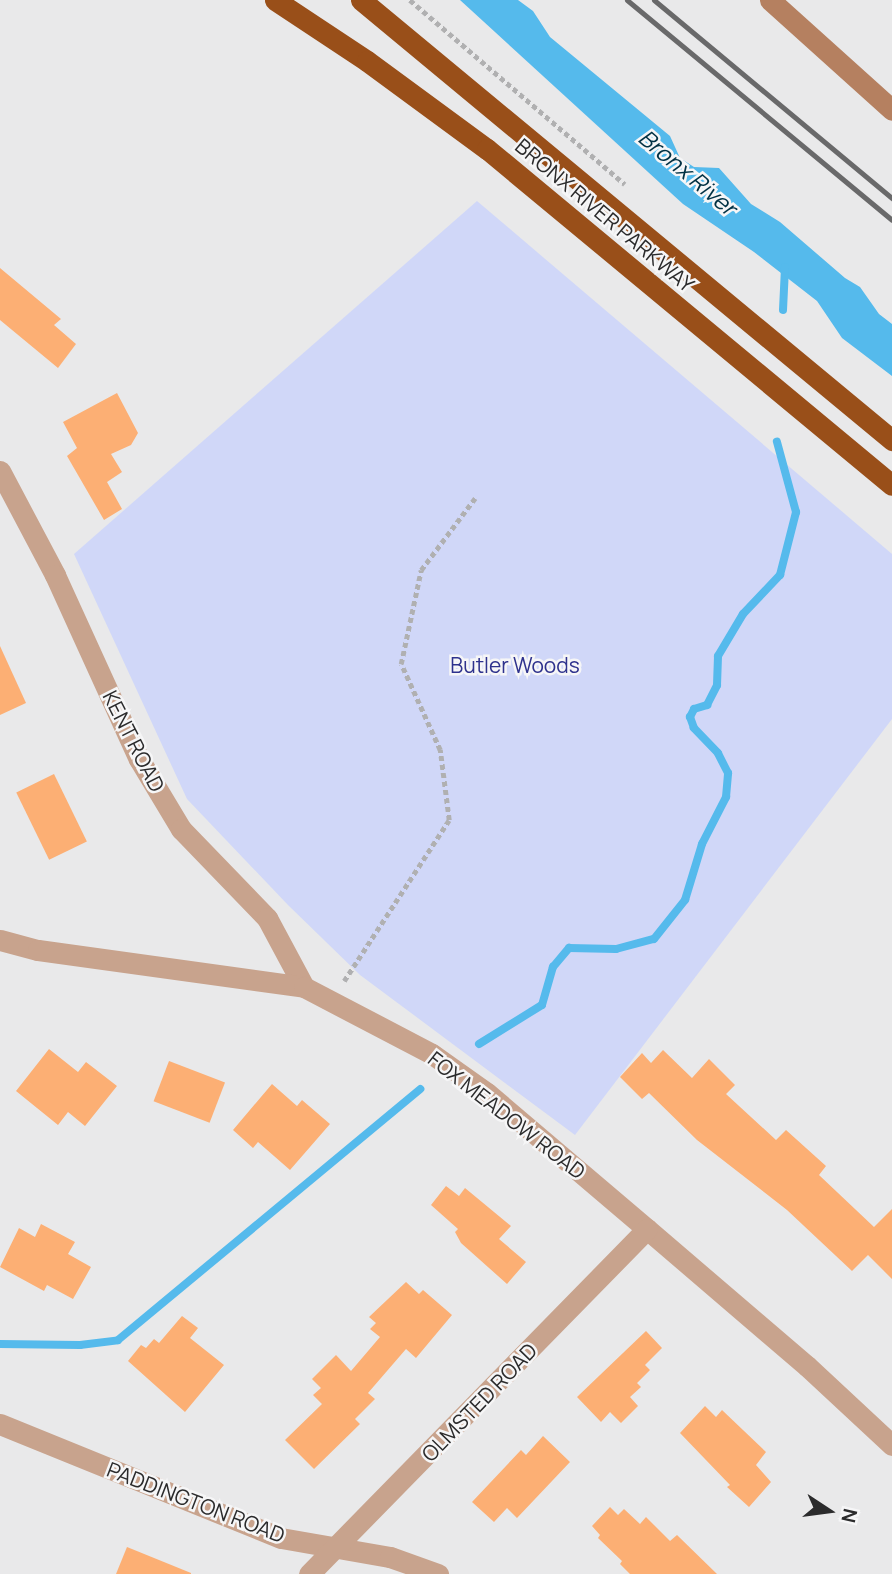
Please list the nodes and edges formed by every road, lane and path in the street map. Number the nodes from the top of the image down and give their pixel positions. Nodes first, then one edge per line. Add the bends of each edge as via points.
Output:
1 (275, 0) edge
2 (361, 0) edge
3 (770, 0) edge
4 (892, 110) edge
5 (892, 440) edge
6 (0, 471) edge
7 (892, 485) edge
8 (475, 498) dead end
9 (0, 940) edge
10 (304, 987) junction
11 (332, 1000) junction
12 (647, 1229) junction
13 (0, 1424) edge
14 (892, 1445) edge
15 (334, 1550) junction
16 (309, 1574) edge
17 (438, 1574) edge

1 - 7 highway, BRONX RIVER PARKWAY via 487,149
2 - 5 highway, BRONX RIVER PARKWAY
3 - 4 street
6 - 10 street, KENT ROAD via 55,575 139,759 181,829 267,918
8 - 11 path via 421,570 401,664 440,750 449,820
9 - 10 street, FOX MEADOW ROAD via 38,950
10 - 11 street, FOX MEADOW ROAD
11 - 12 street, FOX MEADOW ROAD via 432,1054 486,1093
12 - 14 street, FOX MEADOW ROAD
12 - 15 street, OLMSTED ROAD
13 - 15 street, PADDINGTON ROAD via 281,1538
15 - 16 street, OLMSTED ROAD
15 - 17 street, PADDINGTON ROAD via 390,1557

